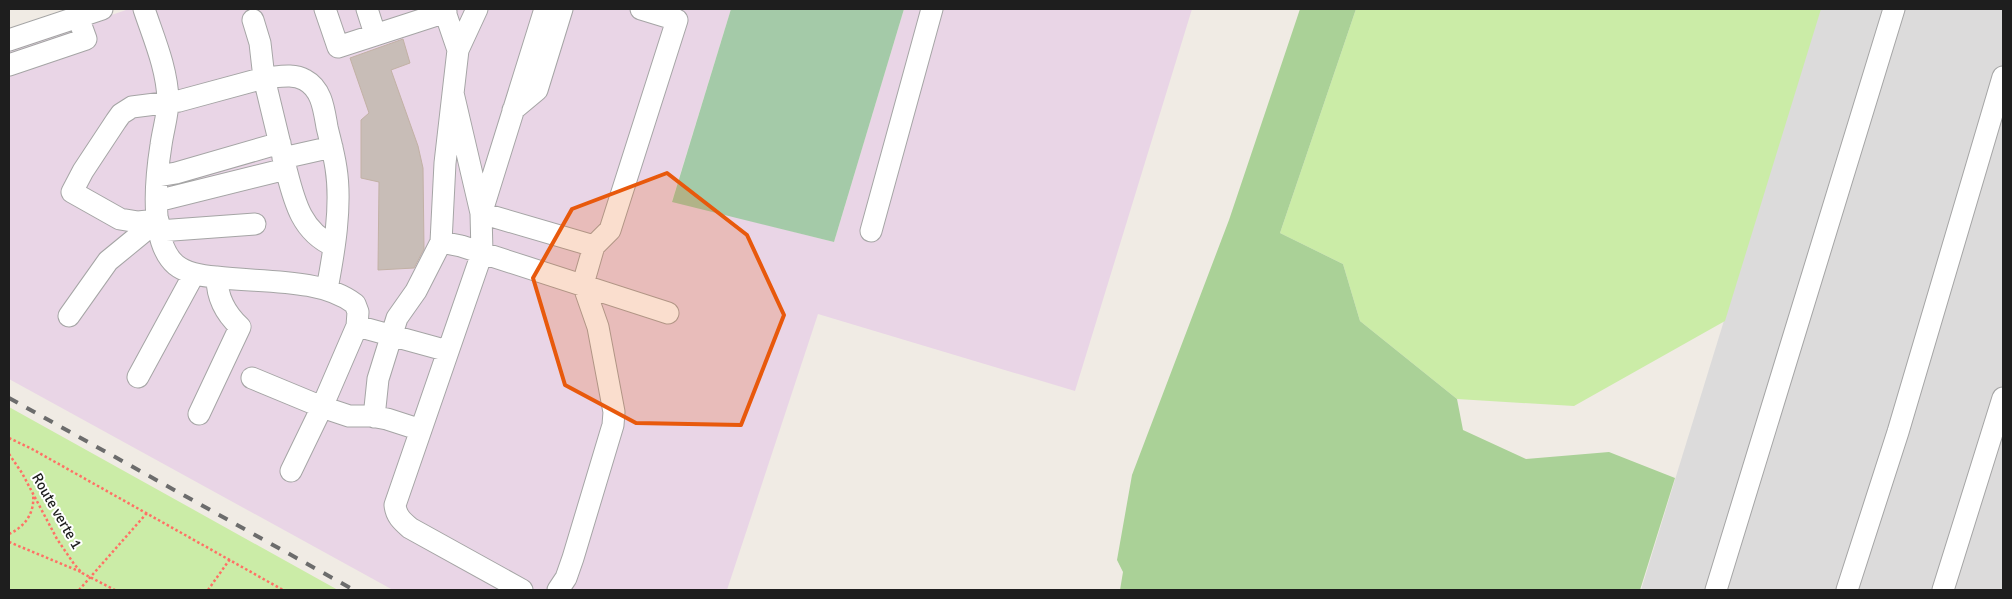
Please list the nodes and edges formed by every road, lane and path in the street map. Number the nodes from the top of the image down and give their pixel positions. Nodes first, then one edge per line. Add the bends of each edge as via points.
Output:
1 (102, 9) edge
2 (144, 9) edge
3 (325, 9) edge
4 (367, 9) edge
5 (477, 9) edge
6 (545, 9) edge
7 (562, 9) edge
8 (641, 9) edge
9 (932, 9) edge
10 (1894, 9) edge
11 (445, 11) edge
12 (78, 17) junction
13 (253, 20) dead end
14 (376, 34) junction
15 (9, 40) edge
16 (458, 50) junction
17 (9, 65) edge
18 (2003, 77) edge
19 (264, 78) junction
20 (453, 93) junction
21 (168, 102) junction
22 (513, 110) junction
23 (332, 147) junction
24 (283, 157) junction
25 (158, 176) junction
26 (481, 213) junction
27 (158, 218) junction
28 (255, 224) dead end
29 (871, 231) dead end
30 (441, 242) junction
31 (334, 246) junction
32 (594, 246) junction
33 (482, 253) junction
34 (194, 274) junction
35 (217, 278) junction
36 (583, 284) junction
37 (327, 290) junction
38 (668, 313) dead end
39 (69, 316) dead end
40 (357, 326) junction
41 (391, 335) junction
42 (448, 351) junction
43 (138, 377) dead end
44 (252, 378) dead end
45 (2003, 398) edge
46 (322, 407) junction
47 (200, 414) dead end
48 (374, 417) junction
49 (421, 430) junction
50 (9, 438) edge
51 (9, 454) edge
52 (291, 471) dead end
53 (32, 491) junction
54 (146, 513) junction
55 (9, 534) edge
56 (9, 542) edge
57 (230, 560) junction
58 (82, 573) junction
59 (90, 577) junction
60 (79, 590) edge
61 (115, 590) edge
62 (208, 590) edge
63 (283, 590) edge
64 (522, 590) edge
65 (558, 590) edge
66 (1716, 590) edge
67 (1847, 590) edge
68 (1943, 590) edge

1 - 12 street
2 - 21 street via 164,69
3 - 14 street via 338,47
4 - 14 street
5 - 16 street
6 - 22 street
7 - 22 street via 537,90
8 - 32 street via 677,20 610,230
9 - 29 street
10 - 66 street
11 - 14 street
11 - 16 street
12 - 15 street
12 - 17 street via 86,39
13 - 19 street via 260,43
16 - 20 street
18 - 67 street via 1898,432
19 - 21 street
19 - 23 street via 298,77 316,89
19 - 24 street
20 - 26 street
20 - 30 street
21 - 25 street
21 - 27 street via 142,104 121,114 72,192 120,219 138,222
22 - 26 street
23 - 24 street
23 - 31 street via 337,218
24 - 25 street
24 - 27 street
24 - 31 street via 298,211 312,233
25 - 27 street
26 - 32 street
26 - 33 street
27 - 28 street
27 - 34 street via 168,256 178,267
27 - 39 street via 108,261
30 - 33 street
30 - 41 street via 416,291 397,318
31 - 37 street
32 - 36 street
33 - 36 street
33 - 42 street
34 - 35 street
34 - 43 street
35 - 37 street
35 - 47 street via 224,309 240,327
36 - 38 street
36 - 65 street via 598,327 612,398 612,425 573,558
37 - 40 street via 355,304
40 - 41 street
40 - 46 street
41 - 42 street
41 - 48 street via 378,379
42 - 49 street
44 - 46 street
45 - 68 street
46 - 48 street via 349,416
46 - 52 street
48 - 49 street
49 - 64 street via 395,505 399,518 410,528
50 - 54 path
51 - 53 path, Route verte 1
53 - 55 path via 32,511 26,521
53 - 58 path, Route verte 1 via 57,539
54 - 57 path
54 - 59 path
56 - 58 path
57 - 62 path
57 - 63 path
58 - 59 path, Route verte 1
59 - 60 path
59 - 61 path, Route verte 1

